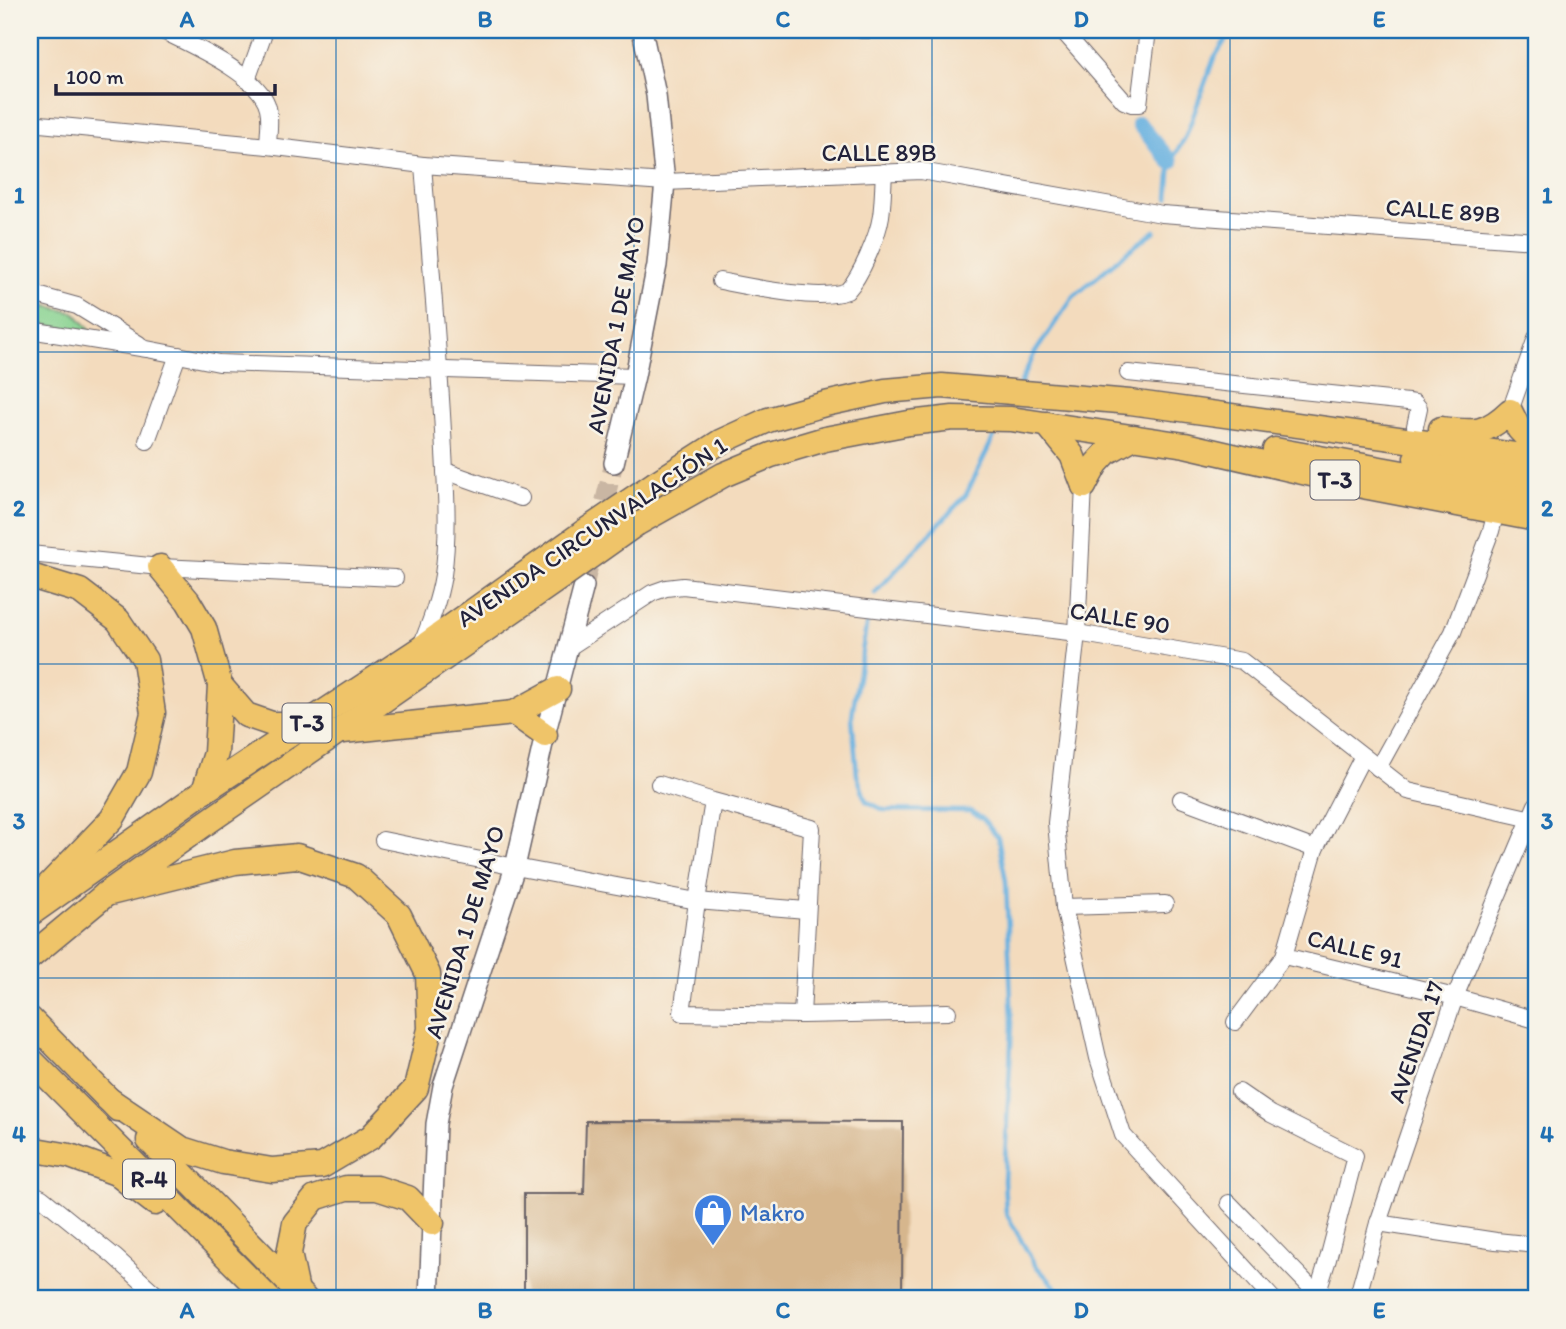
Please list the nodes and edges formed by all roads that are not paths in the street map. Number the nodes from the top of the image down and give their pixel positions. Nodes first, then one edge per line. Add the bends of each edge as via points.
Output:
1 (161, 30) edge
2 (265, 30) edge
3 (642, 30) edge
4 (862, 30) edge
5 (902, 30) edge
6 (1062, 30) edge
7 (1148, 30) edge
8 (247, 80) junction
9 (30, 122) edge
10 (268, 146) junction
11 (423, 165) junction
12 (884, 172) junction
13 (665, 182) junction
14 (1536, 241) edge
15 (720, 281) dead end
16 (30, 293) edge
17 (30, 330) edge
18 (1536, 338) edge
19 (147, 349) junction
20 (178, 355) junction
21 (440, 370) junction
22 (1128, 373) dead end
23 (635, 376) junction
24 (1510, 411) junction
25 (1234, 416) junction
26 (1047, 424) junction
27 (1415, 426) junction
28 (1092, 430) junction
29 (1134, 437) junction
30 (147, 441) dead end
31 (1536, 447) edge
32 (1536, 458) edge
33 (614, 463) tunnel mouth
34 (445, 471) junction
35 (1536, 477) edge
36 (1084, 486) junction
37 (1536, 497) edge
38 (521, 498) dead end
39 (1497, 502) junction
40 (1536, 519) edge
41 (30, 554) edge
42 (160, 567) junction
43 (30, 577) edge
44 (395, 578) dead end
45 (574, 580) junction
46 (1077, 633) junction
47 (568, 648) junction
48 (420, 649) junction
49 (219, 685) junction
50 (558, 689) junction
51 (514, 713) junction
52 (305, 724) junction
53 (339, 732) junction
54 (545, 735) junction
55 (1363, 756) junction
56 (1378, 768) junction
57 (659, 784) dead end
58 (204, 791) junction
59 (1181, 799) dead end
60 (713, 802) junction
61 (1534, 815) edge
62 (383, 840) dead end
63 (1315, 849) junction
64 (515, 867) junction
65 (106, 894) junction
66 (697, 901) junction
67 (1164, 904) dead end
68 (30, 905) edge
69 (1064, 907) junction
70 (806, 910) junction
71 (30, 914) edge
72 (1284, 956) junction
73 (30, 957) edge
74 (1455, 997) junction
75 (948, 1012) dead end
76 (802, 1014) junction
77 (30, 1019) edge
78 (1536, 1020) edge
79 (1235, 1022) dead end
80 (30, 1059) edge
81 (1239, 1092) dead end
82 (108, 1099) junction
83 (30, 1149) edge
84 (30, 1192) edge
85 (1229, 1203) dead end
86 (432, 1223) junction
87 (1378, 1223) junction
88 (1536, 1245) edge
89 (239, 1270) junction
90 (301, 1295) edge
91 (156, 1297) edge
92 (1320, 1297) edge
93 (269, 1299) edge
94 (429, 1299) edge
95 (1273, 1299) edge
96 (1357, 1299) edge

1 - 8 street
2 - 8 street
3 - 13 street, AVENIDA 1 DE MAYO via 656,95
4 - 5 street
6 - 7 street via 1124,101 1139,104
8 - 10 street via 258,89 268,109
9 - 10 street, CALLE 89B
10 - 11 street, CALLE 89B
11 - 13 street, CALLE 89B
11 - 21 street
12 - 13 street, CALLE 89B
12 - 14 street, CALLE 89B via 921,171 1162,214
12 - 15 street via 881,219 848,291 776,291
13 - 23 street, AVENIDA 1 DE MAYO via 657,265
16 - 19 street via 77,306
17 - 19 street
18 - 24 street
19 - 20 street
20 - 21 street via 219,363
20 - 30 street
21 - 23 street
21 - 34 street
22 - 27 street via 1415,403 1419,408
23 - 33 street, AVENIDA 1 DE MAYO
24 - 27 main road via 1496,425 1471,433
24 - 31 main road
25 - 27 main road
25 - 32 main road, T-3
25 - 35 main road via 1349,448
25 - 48 main road, AVENIDA CIRCUNVALACIÓN 1 / T-3, bridge via 942,386 885,391 768,420 720,442 656,483
26 - 28 main road, AVENIDA CIRCUNVALACIÓN 1 / T-3
26 - 36 main road via 1072,455
26 - 45 main road, AVENIDA CIRCUNVALACIÓN 1 / T-3, bridge via 953,418 825,439 771,455 723,475 636,524
28 - 29 main road, T-3
28 - 39 main road via 1184,431
29 - 36 main road via 1107,452
29 - 39 main road, T-3 via 1368,487
34 - 38 street
34 - 48 street via 443,576
36 - 46 street
37 - 39 main road
39 - 40 main road, T-3
39 - 56 street via 1491,531 1453,632
41 - 42 street
42 - 44 street
42 - 49 main road via 204,628
43 - 68 main road via 79,591 118,620 145,660 153,713 139,772 112,819
45 - 47 street, AVENIDA 1 DE MAYO
45 - 53 main road, AVENIDA CIRCUNVALACIÓN 1 / T-3
46 - 47 street, CALLE 90 via 683,586 652,593
46 - 55 street, CALLE 90 via 1242,661
46 - 69 street via 1056,823
47 - 50 street, AVENIDA 1 DE MAYO
48 - 52 main road, AVENIDA CIRCUNVALACIÓN 1 / T-3
49 - 52 main road via 246,715 272,724
49 - 58 main road via 216,753
50 - 51 main road
50 - 54 street, AVENIDA 1 DE MAYO
51 - 53 main road
51 - 54 main road
52 - 58 main road, AVENIDA CIRCUNVALACIÓN 1 / T-3
53 - 65 main road, AVENIDA CIRCUNVALACIÓN 1 / T-3
54 - 64 street, AVENIDA 1 DE MAYO
55 - 56 street, CALLE 90
55 - 63 street
56 - 61 street, CALLE 90 via 1408,791
57 - 60 street
58 - 71 main road, AVENIDA CIRCUNVALACIÓN 1 / T-3
59 - 63 street
60 - 66 street
60 - 70 street via 812,828
61 - 74 street, AVENIDA 17
62 - 64 street
63 - 72 street
64 - 66 street
64 - 86 street, AVENIDA 1 DE MAYO via 443,1086 436,1124
65 - 73 main road, AVENIDA CIRCUNVALACIÓN 1 / T-3
65 - 82 main road via 235,862 297,856 356,876 400,915 428,974 430,1029 416,1088 371,1137 321,1166 272,1170 223,1162 182,1149
66 - 70 street
66 - 76 street via 682,1013
67 - 69 street
69 - 95 street via 1098,1058 1124,1135
70 - 76 street
72 - 74 street, CALLE 91
72 - 79 street
74 - 78 street, CALLE 91
74 - 87 street, AVENIDA 17
75 - 76 street
77 - 82 main road, R-4
80 - 89 main road, R-4
81 - 92 street via 1271,1114 1355,1156
82 - 90 main road, R-4
83 - 89 main road via 70,1156 116,1173
84 - 91 street via 115,1256
85 - 92 street
86 - 90 main road via 408,1198 377,1188 346,1188 315,1198 295,1223 289,1253
86 - 94 street, AVENIDA 1 DE MAYO
87 - 88 street
87 - 96 street, AVENIDA 17
89 - 93 main road, R-4

